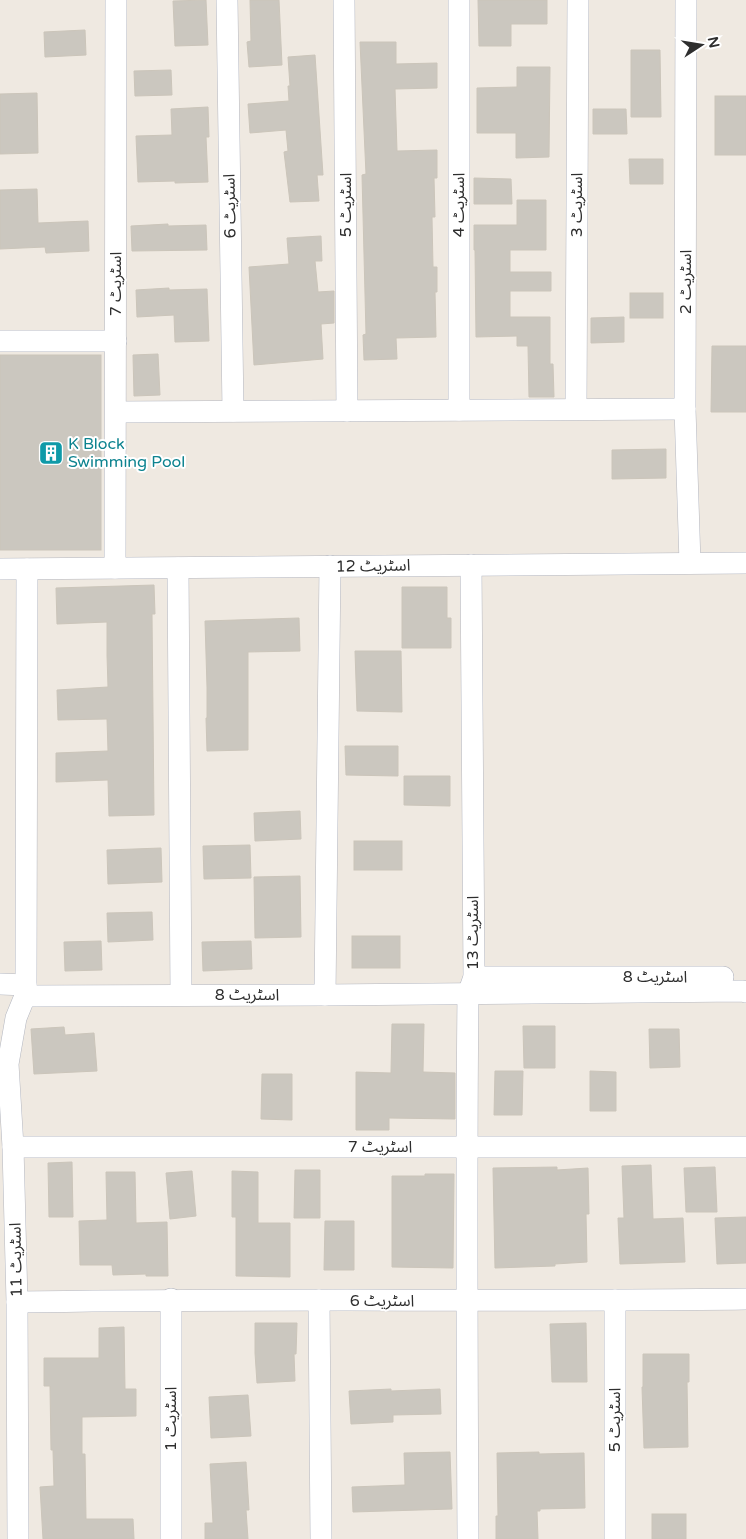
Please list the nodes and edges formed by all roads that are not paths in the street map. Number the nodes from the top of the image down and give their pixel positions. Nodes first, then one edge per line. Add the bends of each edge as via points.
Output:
1 (116, 0) edge
2 (227, 0) edge
3 (344, 0) edge
4 (459, 0) edge
5 (578, 0) edge
6 (686, 0) edge
7 (0, 341) edge
8 (116, 341) junction
9 (576, 409) junction
10 (685, 409) junction
11 (459, 410) junction
12 (233, 411) junction
13 (347, 411) junction
14 (116, 412) junction
15 (746, 563) edge
16 (471, 564) junction
17 (690, 564) junction
18 (330, 566) junction
19 (115, 568) junction
20 (178, 568) junction
21 (0, 569) edge
22 (27, 569) junction
23 (746, 977) edge
24 (0, 984) edge
25 (471, 985) junction
26 (26, 991) junction
27 (746, 992) edge
28 (181, 995) junction
29 (325, 995) junction
30 (4, 1064) edge
31 (13, 1147) junction
32 (466, 1147) junction
33 (746, 1147) edge
34 (171, 1299) junction
35 (746, 1299) edge
36 (319, 1300) junction
37 (615, 1300) junction
38 (466, 1301) junction
39 (17, 1302) junction
40 (18, 1539) edge
41 (171, 1539) edge
42 (321, 1539) edge
43 (468, 1539) edge
44 (615, 1539) edge

1 - 8 street, اسٹریٹ 7
2 - 12 street, اسٹریٹ 6
3 - 13 street, اسٹریٹ 5
4 - 11 street, اسٹریٹ 4
5 - 9 street, اسٹریٹ 3
6 - 10 street, اسٹریٹ 2
7 - 8 street
8 - 14 street, اسٹریٹ 7
9 - 10 street
9 - 11 street
10 - 17 street, اسٹریٹ 2
11 - 13 street
12 - 13 street
12 - 14 street
14 - 19 street, اسٹریٹ 7
15 - 17 street, اسٹریٹ 12
16 - 17 street, اسٹریٹ 12
16 - 18 street, اسٹریٹ 12
16 - 25 street, اسٹریٹ 13
18 - 20 street, اسٹریٹ 12
18 - 29 street
19 - 20 street, اسٹریٹ 12
19 - 22 street, اسٹریٹ 12
20 - 28 street
21 - 22 street, اسٹریٹ 12
22 - 26 street
23 - 25 street, اسٹریٹ 8
24 - 26 street, اسٹریٹ 8
25 - 27 street
25 - 29 street, اسٹریٹ 8
25 - 32 street, اسٹریٹ 13
26 - 28 street, اسٹریٹ 8
26 - 30 street, اسٹریٹ 11
28 - 29 street, اسٹریٹ 8
30 - 31 street, اسٹریٹ 11
31 - 32 street, اسٹریٹ 7
31 - 39 street, اسٹریٹ 11
32 - 33 street, اسٹریٹ 7
32 - 38 street, اسٹریٹ 13
34 - 36 street, اسٹریٹ 6
34 - 39 street, اسٹریٹ 6
34 - 41 street, اسٹریٹ 1
35 - 37 street, اسٹریٹ 6
36 - 38 street, اسٹریٹ 6
36 - 42 street
37 - 38 street, اسٹریٹ 6
37 - 44 street, اسٹریٹ 5
38 - 43 street
39 - 40 street, اسٹریٹ 11

